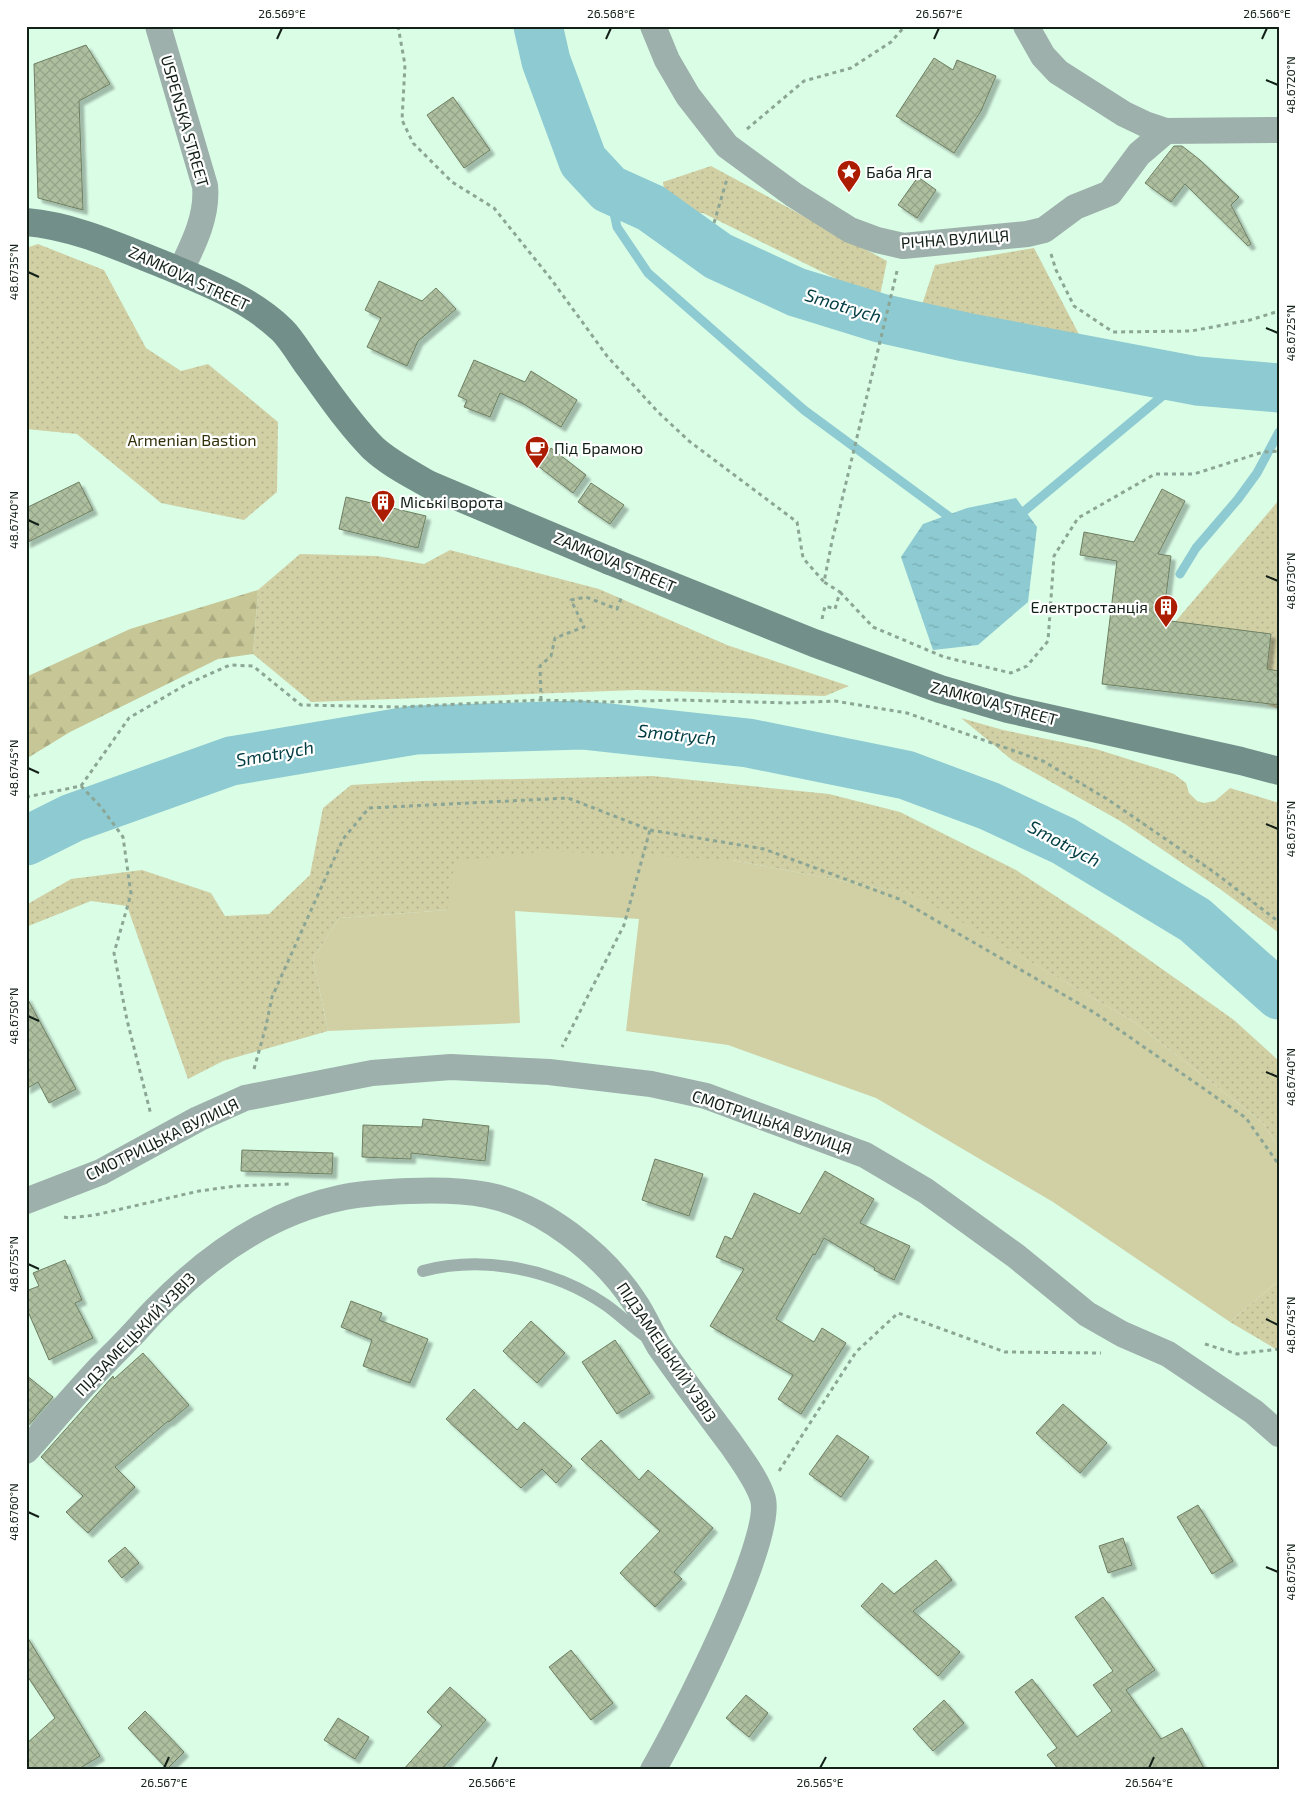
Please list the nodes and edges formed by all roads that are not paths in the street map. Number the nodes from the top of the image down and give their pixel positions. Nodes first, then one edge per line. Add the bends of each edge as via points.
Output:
1 (158, 26) edge
2 (653, 26) edge
3 (1026, 26) edge
4 (1279, 130) edge
5 (1166, 132) junction
6 (26, 222) edge
7 (180, 272) junction
8 (1279, 771) edge
9 (34, 1198) edge
10 (423, 1271) dead end
11 (659, 1344) junction
12 (1279, 1434) edge
13 (26, 1451) edge
14 (653, 1770) edge

1 - 7 street, USPENSKA STREET via 206,199 199,229
2 - 5 street, РІЧНА ВУЛИЦЯ via 667,60 688,96 727,146 794,195 850,230 903,246 1044,230 1075,207 1110,193 1139,154
3 - 5 street via 1043,56 1058,72 1124,114
4 - 5 street
6 - 7 main road, ZAMKOVA STREET via 73,230
7 - 8 main road, ZAMKOVA STREET, bridge via 235,296 265,314 284,332 348,420 374,449 430,485 814,643 940,689 1008,709
9 - 12 street, СМОТРИЦЬКА ВУЛИЦЯ via 101,1172 198,1119 245,1098 372,1072 451,1067 549,1072 651,1084 706,1096 866,1155 926,1191 1016,1256 1087,1314 1168,1354 1254,1412
10 - 11 lane via 464,1264 508,1267 543,1274 572,1285
11 - 13 street, ПІДЗАМЕЦЬКИЙ УЗВІЗ via 617,1278 543,1216 489,1195 464,1192 433,1190 342,1197 271,1223 199,1269 94,1373
11 - 14 street, ПІДЗАМЕЦЬКИЙ УЗВІЗ via 746,1466 763,1497 765,1511 749,1567 723,1630

